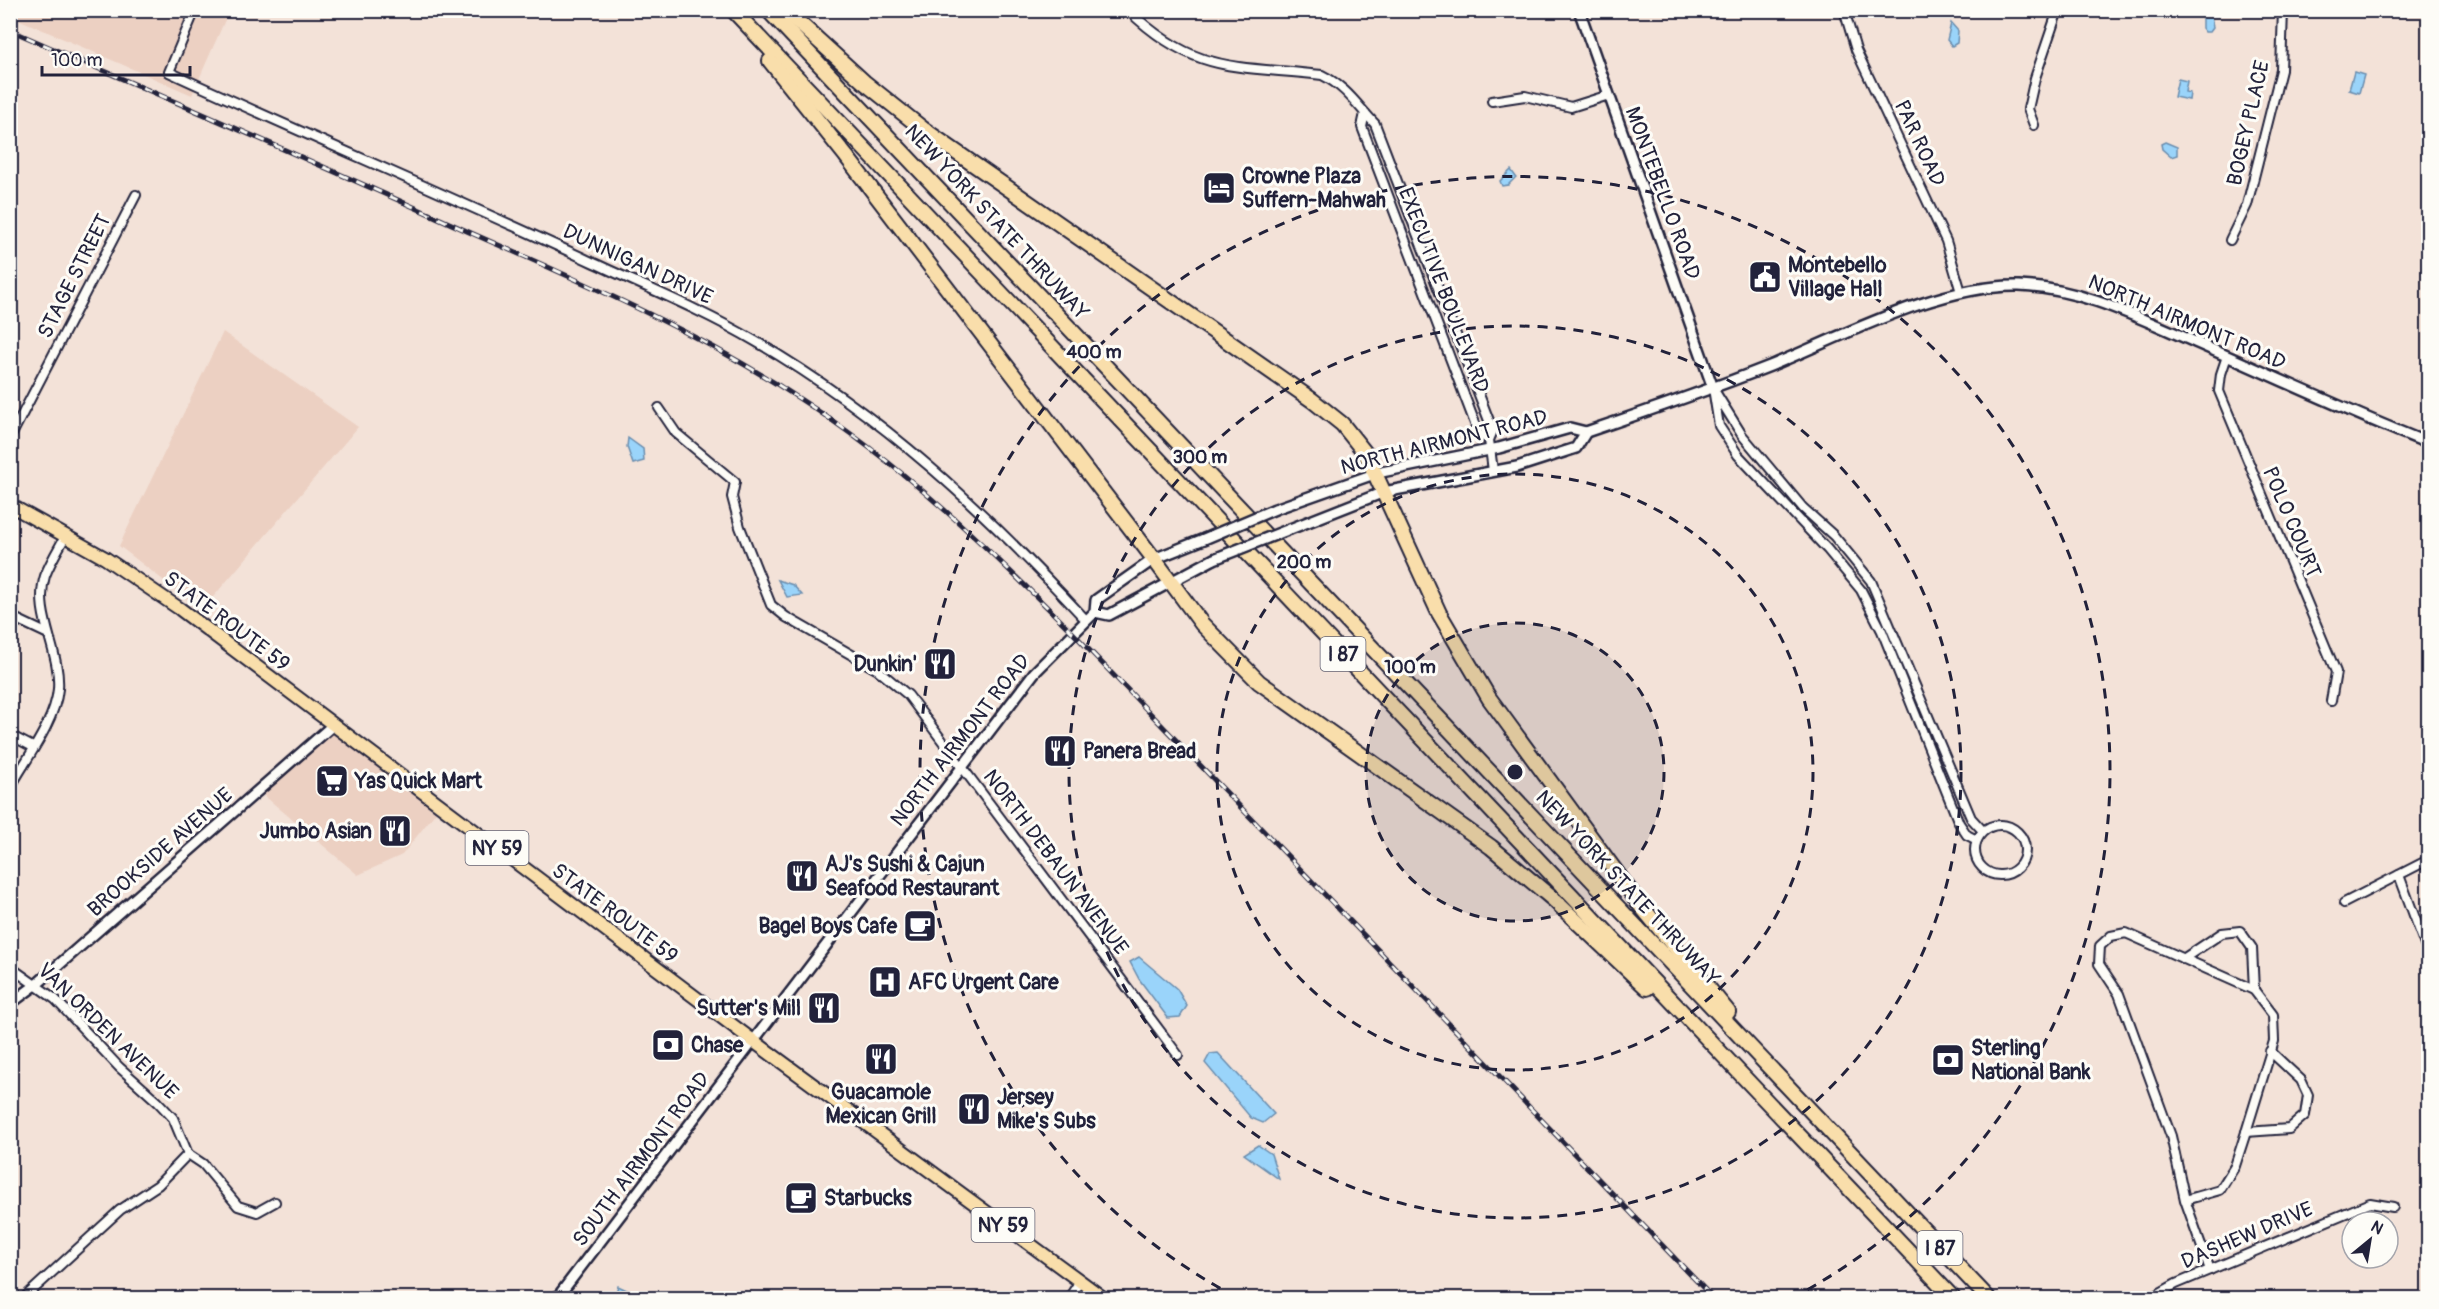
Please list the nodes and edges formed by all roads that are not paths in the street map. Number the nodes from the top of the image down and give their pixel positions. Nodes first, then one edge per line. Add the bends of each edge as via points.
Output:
1 (195, 10) edge
2 (728, 10) edge
3 (733, 10) edge
4 (768, 10) edge
5 (785, 10) edge
6 (1128, 10) edge
7 (1579, 10) edge
8 (1844, 10) edge
9 (2058, 10) edge
10 (2283, 10) edge
11 (1609, 95) junction
12 (1492, 101) dead end
13 (1365, 113) junction
14 (2034, 125) dead end
15 (136, 195) dead end
16 (2230, 240) dead end
17 (1961, 292) junction
18 (2227, 356) junction
19 (1713, 388) junction
20 (659, 408) dead end
21 (1586, 432) junction
22 (10, 438) edge
23 (2428, 443) edge
24 (1490, 445) junction
25 (1493, 471) junction
26 (1377, 473) junction
27 (1384, 492) junction
28 (10, 505) edge
29 (1803, 508) junction
30 (1795, 517) junction
31 (66, 535) junction
32 (1154, 559) junction
33 (1169, 581) junction
34 (1871, 581) junction
35 (1859, 588) junction
36 (1095, 612) junction
37 (10, 616) edge
38 (1086, 620) junction
39 (48, 634) junction
40 (2331, 701) dead end
41 (333, 725) junction
42 (1936, 732) junction
43 (10, 735) edge
44 (1924, 737) junction
45 (33, 747) junction
46 (962, 767) junction
47 (10, 788) edge
48 (1983, 831) junction
49 (1977, 840) junction
50 (2428, 860) edge
51 (2399, 875) junction
52 (2344, 903) dead end
53 (2428, 953) edge
54 (2182, 959) junction
55 (10, 967) edge
56 (37, 984) junction
57 (2254, 990) junction
58 (10, 1004) edge
59 (752, 1040) junction
60 (2270, 1051) junction
61 (1179, 1055) dead end
62 (1809, 1110) junction
63 (1791, 1127) junction
64 (2246, 1132) junction
65 (188, 1154) junction
66 (2186, 1200) junction
67 (275, 1202) dead end
68 (2393, 1207) dead end
69 (2210, 1270) junction
70 (1080, 1281) junction
71 (10, 1289) edge
72 (17, 1299) edge
73 (24, 1299) edge
74 (557, 1299) edge
75 (1069, 1299) edge
76 (1103, 1299) edge
77 (1953, 1299) edge
78 (1988, 1299) edge
79 (2151, 1299) edge

1 - 38 street, DUNNIGAN DRIVE via 169,72 546,240 755,341 867,416 952,483
2 - 32 highway via 846,156
3 - 63 highway, I 87
4 - 62 highway, NEW YORK STATE THRUWAY / I 87
5 - 26 highway via 923,129 1329,412 1354,438
6 - 13 street, EXECUTIVE BOULEVARD via 1169,45 1215,64 1322,75 1355,98
7 - 11 street, MONTEBELLO ROAD
8 - 17 street, PAR ROAD via 1856,50 1946,241
9 - 14 street via 2028,109
10 - 16 street, BOGEY PLACE via 2281,70 2247,205
11 - 12 street via 1571,107 1525,96
11 - 19 street, MONTEBELLO ROAD
13 - 24 street, EXECUTIVE BOULEVARD via 1375,124 1493,431
13 - 24 street, EXECUTIVE BOULEVARD via 1362,127 1479,434
15 - 22 street, STAGE STREET
17 - 18 street, NORTH AIRMONT ROAD via 2021,286 2073,294
17 - 19 street, NORTH AIRMONT ROAD
18 - 23 street, NORTH AIRMONT ROAD
18 - 40 street, POLO COURT via 2219,391 2336,672
19 - 21 street, NORTH AIRMONT ROAD
19 - 29 street via 1742,435
19 - 30 street via 1719,426 1738,455
20 - 46 street, NORTH DEBAUN AVENUE via 676,433 735,482 732,497 740,527 771,605 878,670 908,695
21 - 24 street, NORTH AIRMONT ROAD via 1570,428
21 - 25 street, NORTH AIRMONT ROAD via 1576,448
24 - 25 street
24 - 26 street, NORTH AIRMONT ROAD
25 - 27 street, NORTH AIRMONT ROAD
26 - 27 highway
26 - 32 street, NORTH AIRMONT ROAD, bridge via 1275,509
27 - 33 street, NORTH AIRMONT ROAD, bridge via 1214,559
27 - 62 highway via 1439,613 1489,698 1641,906
28 - 31 main road, STATE ROUTE 59 / NY 59
29 - 30 street
29 - 34 street via 1834,536
30 - 35 street
31 - 39 street via 45,576 42,601
31 - 41 main road, STATE ROUTE 59 / NY 59 via 180,609
32 - 33 highway
32 - 36 street, NORTH AIRMONT ROAD via 1096,600
33 - 36 street, NORTH AIRMONT ROAD via 1109,615
33 - 63 highway via 1202,624 1259,682 1448,815 1524,874
34 - 35 street
34 - 42 street
35 - 44 street via 1882,631
36 - 38 street, NORTH AIRMONT ROAD
37 - 39 street
38 - 46 street, NORTH AIRMONT ROAD via 1034,673
39 - 45 street via 57,665 58,688 54,712
41 - 56 street, BROOKSIDE AVENUE
41 - 59 main road, STATE ROUTE 59 / NY 59
42 - 44 street
42 - 48 street via 1971,818
43 - 45 street
44 - 49 street via 1959,823 1967,835
45 - 47 street
46 - 59 street, NORTH AIRMONT ROAD
46 - 61 street, NORTH DEBAUN AVENUE
48 - 49 street
48 - 49 street via 1998,825 2014,830 2023,840 2025,851 2019,866 2004,876 1985,871 1976,858
50 - 51 street
51 - 52 street
51 - 53 street
54 - 57 street
54 - 57 street via 2222,933 2240,931 2252,948
54 - 66 street via 2126,933 2111,936 2100,946 2099,964 2119,994 2171,1136
55 - 56 street, VAN ORDEN AVENUE
56 - 58 street, BROOKSIDE AVENUE
56 - 65 street, VAN ORDEN AVENUE via 173,1118
57 - 60 street via 2273,1015 2274,1041
59 - 70 main road, STATE ROUTE 59 / NY 59
59 - 74 street, SOUTH AIRMONT ROAD
60 - 64 street
60 - 64 street via 2301,1080 2308,1095 2305,1115 2289,1129
62 - 78 highway, NEW YORK STATE THRUWAY / I 87
63 - 77 highway, I 87
64 - 66 street via 2235,1166 2220,1190
65 - 67 street, VAN ORDEN AVENUE via 203,1164 238,1206 256,1212
65 - 73 street via 158,1185 120,1210
66 - 69 street
68 - 69 street, DASHEW DRIVE via 2370,1203
69 - 79 street, DASHEW DRIVE
70 - 75 street
70 - 76 main road, STATE ROUTE 59 / NY 59
71 - 72 street

